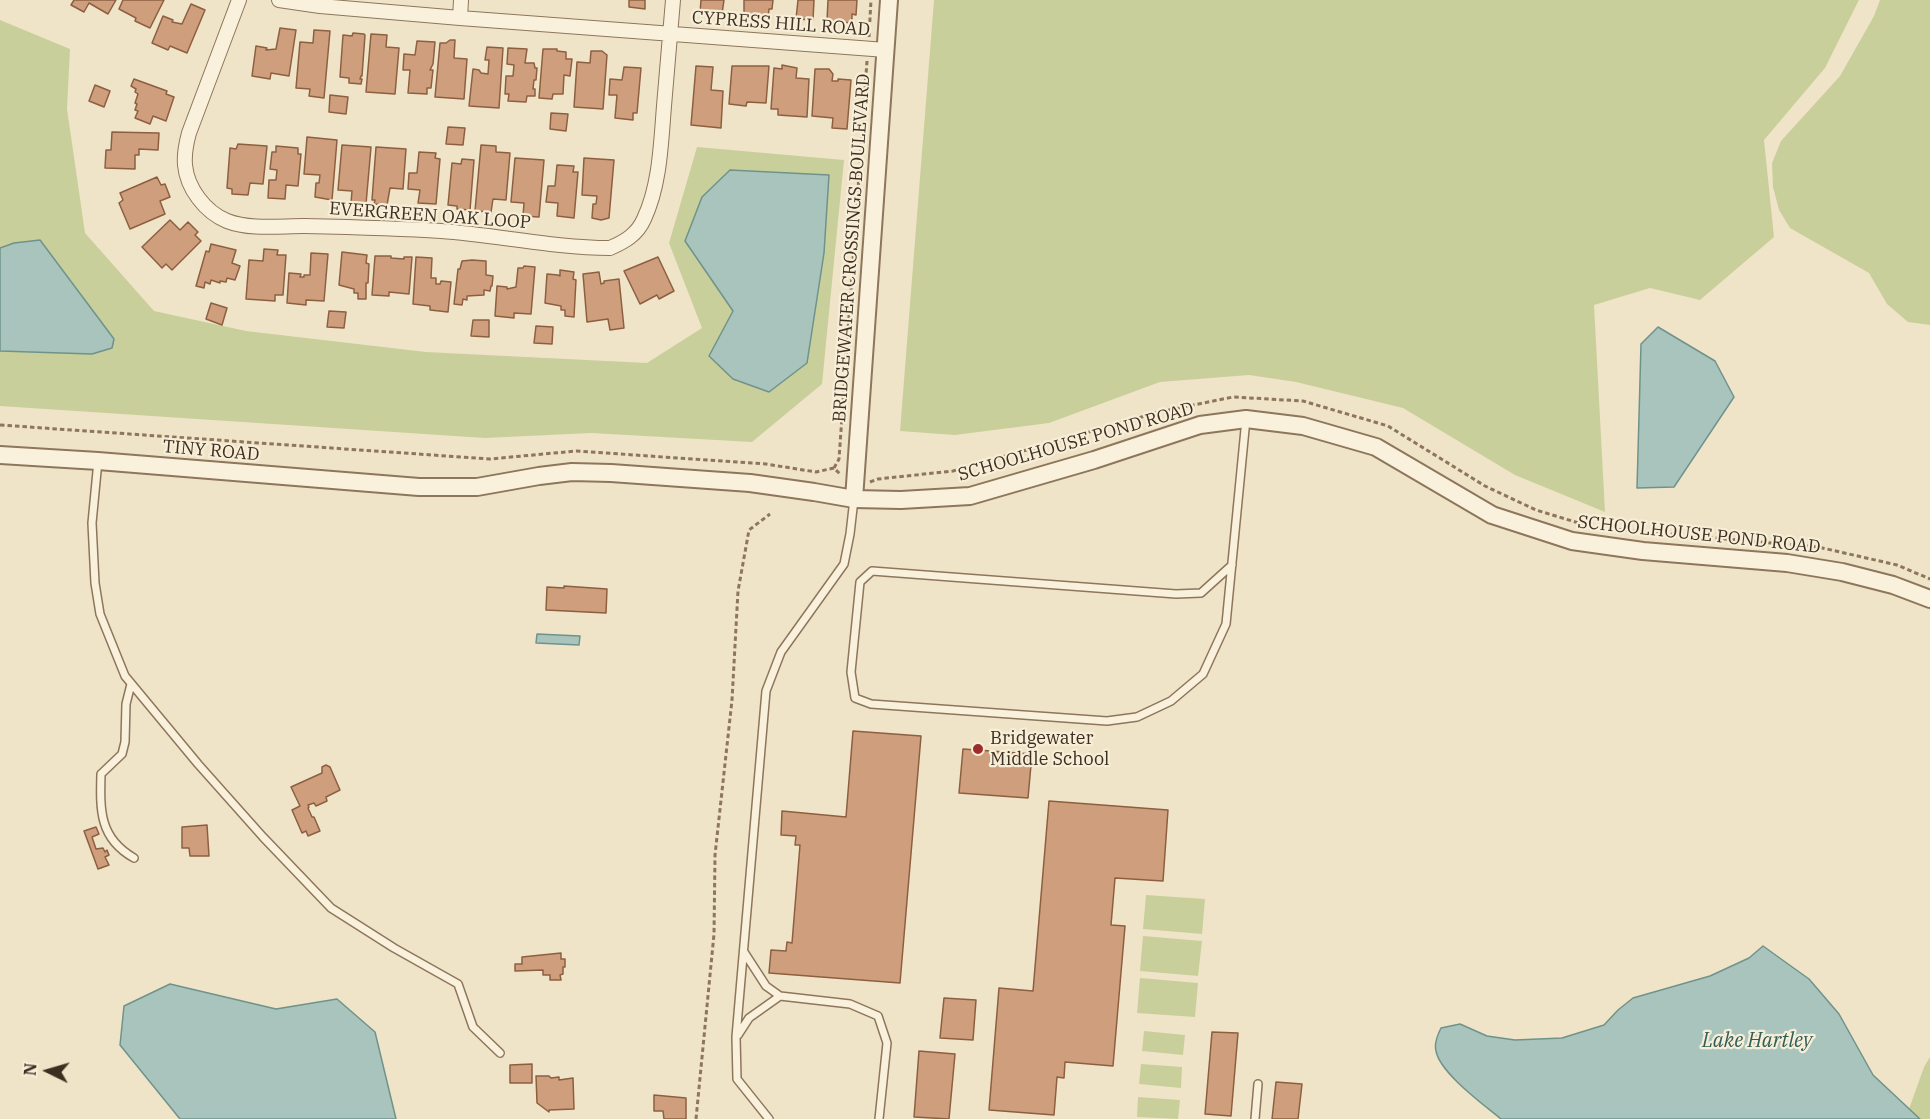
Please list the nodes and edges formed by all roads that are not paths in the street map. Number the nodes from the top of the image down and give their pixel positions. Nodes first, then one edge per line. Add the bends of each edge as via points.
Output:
1 (239, 0) edge
2 (279, 0) edge
3 (462, 0) edge
4 (673, 0) edge
5 (890, 0) edge
6 (460, 18) junction
7 (670, 34) junction
8 (886, 50) junction
9 (1246, 419) junction
10 (0, 455) edge
11 (98, 461) junction
12 (419, 487) joint
13 (854, 499) junction
14 (1232, 566) junction
15 (1930, 599) edge
16 (131, 684) junction
17 (134, 858) dead end
18 (744, 952) junction
19 (780, 996) junction
20 (736, 1037) junction
21 (500, 1053) dead end
22 (1258, 1084) dead end
23 (769, 1119) edge
24 (879, 1119) edge
25 (1255, 1119) edge

1 - 7 street, EVERGREEN OAK LOOP via 189,133 185,166 189,184 212,212 245,225 442,231 595,248 625,242 644,220 656,178
2 - 6 street, CYPRESS HILL ROAD
3 - 6 street
4 - 7 street, EVERGREEN OAK LOOP
5 - 8 street, BRIDGEWATER CROSSINGS BOULEVARD
6 - 7 street, CYPRESS HILL ROAD
7 - 8 street, CYPRESS HILL ROAD
8 - 13 street, BRIDGEWATER CROSSINGS BOULEVARD
9 - 13 street, SCHOOLHOUSE POND ROAD via 1200,425 970,496
9 - 14 lane
9 - 15 street, SCHOOLHOUSE POND ROAD via 1303,426 1376,447 1492,515 1572,541 1820,568 1893,585
10 - 11 street, TINY ROAD
11 - 12 street, TINY ROAD
11 - 16 lane via 92,523 96,593 100,614
12 - 13 street, SCHOOLHOUSE POND ROAD via 477,487 572,472 611,473 750,483
13 - 18 lane via 844,564 781,652 766,691
14 - 14 lane via 1201,593 1176,594 872,571 860,582 851,672 855,698 871,704 1107,721 1137,717 1171,701 1203,674 1226,624
16 - 17 lane via 122,754 101,774 99,800 112,839
16 - 21 lane via 263,837 331,908 458,984 474,1027
18 - 19 lane via 766,986
18 - 20 lane
19 - 20 lane via 749,1018
19 - 24 lane via 850,1004 878,1016 887,1043
20 - 23 lane via 737,1079
22 - 25 lane

